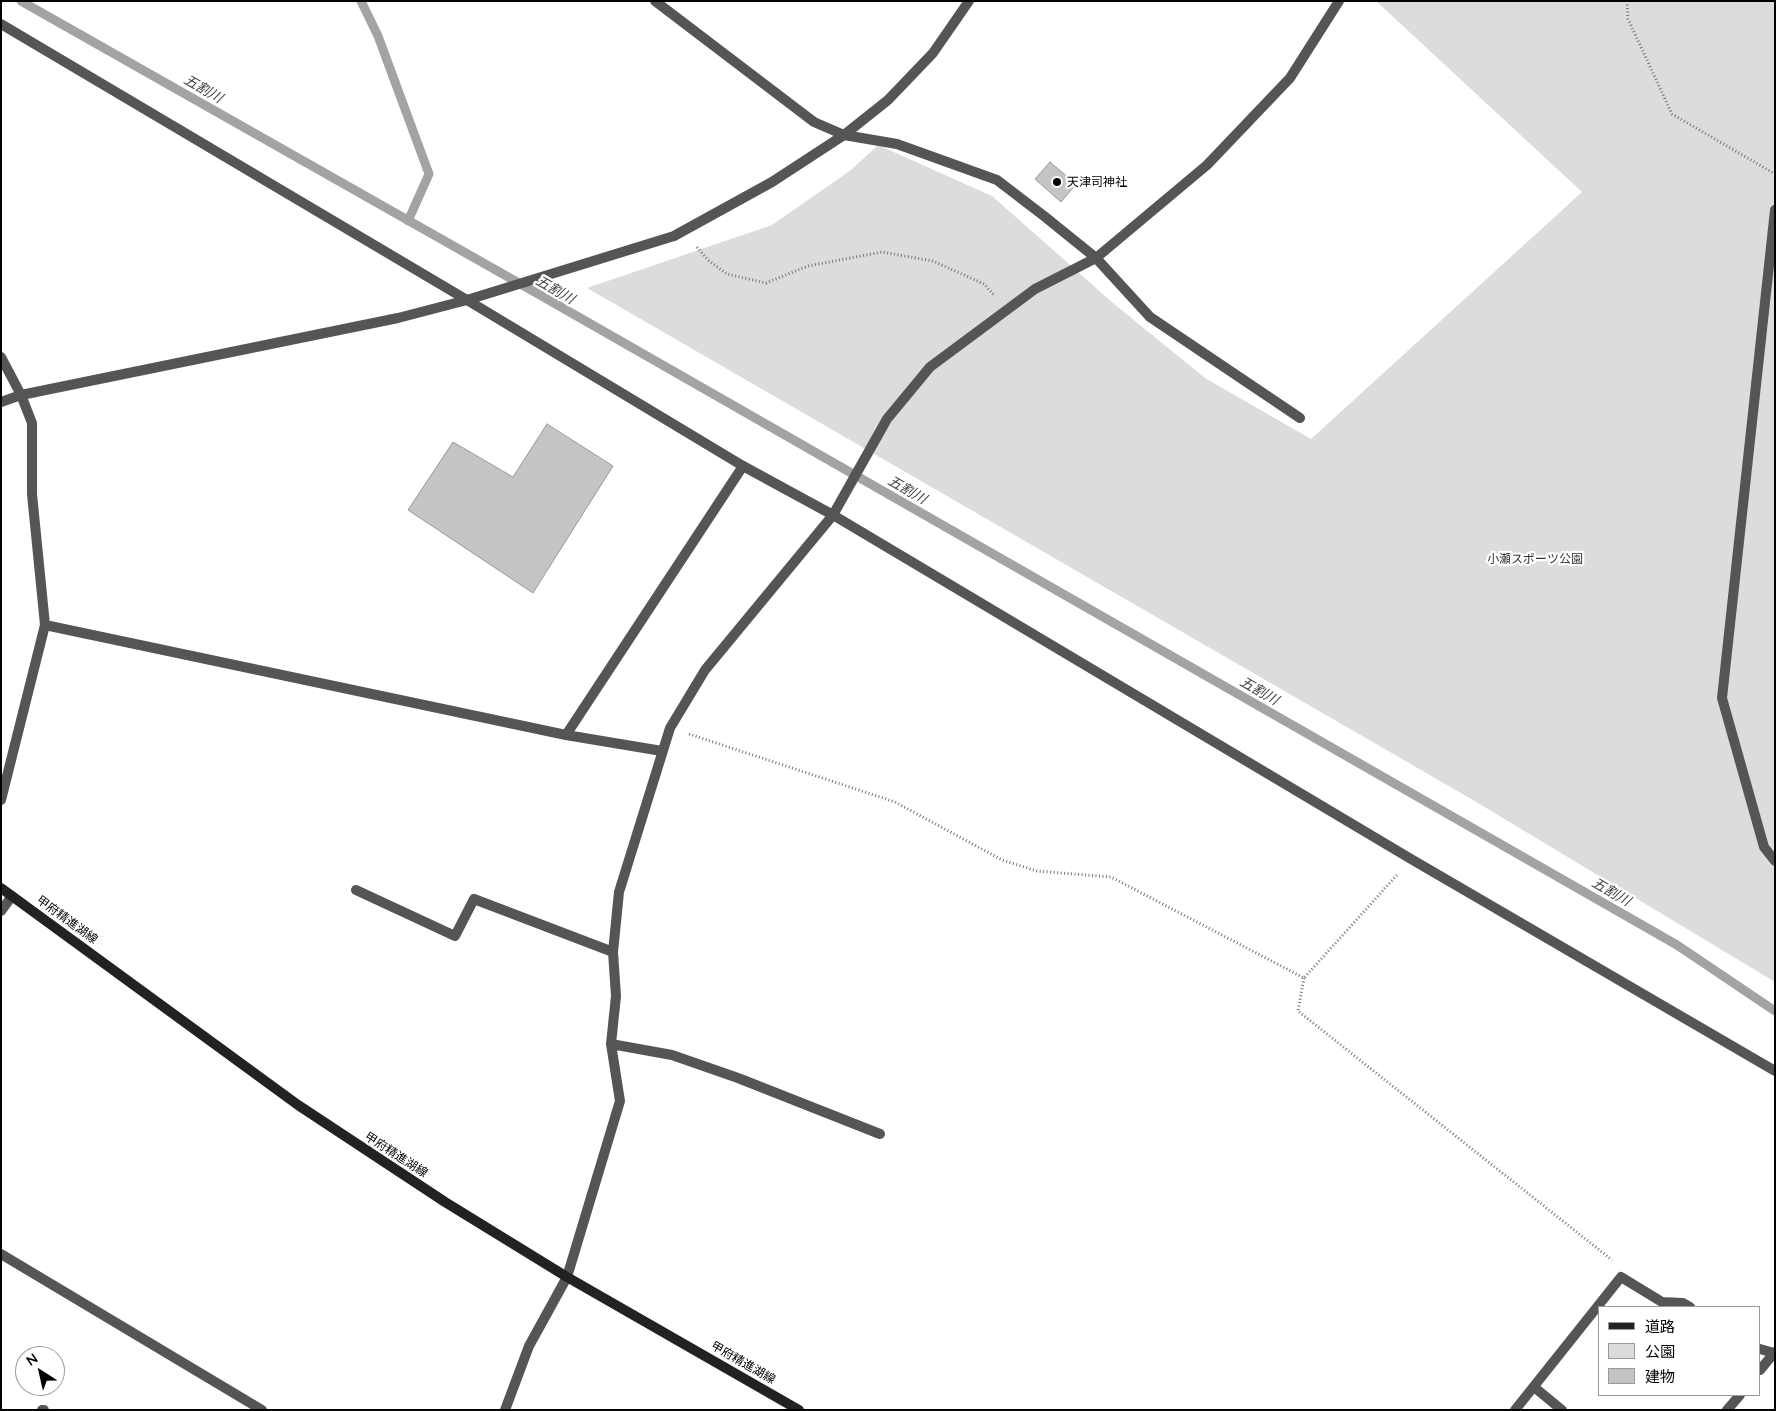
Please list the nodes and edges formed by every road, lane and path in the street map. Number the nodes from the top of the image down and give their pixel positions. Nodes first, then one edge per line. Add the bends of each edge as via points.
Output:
1 (655, 1) edge
2 (969, 1) edge
3 (1338, 1) edge
4 (1627, 1) edge
5 (1, 24) edge
6 (844, 135) junction
7 (1775, 174) edge
8 (1775, 210) edge
9 (683, 230) junction
10 (1096, 258) junction
11 (467, 300) junction
12 (1009, 309) junction
13 (1, 357) edge
14 (21, 395) junction
15 (1, 402) edge
16 (1300, 418) dead end
17 (743, 466) junction
18 (833, 515) junction
19 (45, 625) junction
20 (670, 728) junction
21 (566, 735) junction
22 (662, 751) junction
23 (1, 800) edge
24 (1411, 859) junction
25 (1775, 861) edge
26 (1, 888) edge
27 (356, 890) dead end
28 (12, 896) junction
29 (1, 911) edge
30 (613, 952) junction
31 (1304, 978) junction
32 (611, 1044) junction
33 (1775, 1071) edge
34 (880, 1134) dead end
35 (1, 1254) edge
36 (567, 1276) junction
37 (1621, 1277) junction
38 (1598, 1306) edge
39 (1598, 1306) edge
40 (1688, 1306) edge
41 (1761, 1349) edge
42 (1774, 1353) edge
43 (1761, 1369) edge
44 (1534, 1387) junction
45 (1739, 1396) edge
46 (262, 1410) edge
47 (505, 1410) edge
48 (799, 1410) edge
49 (1515, 1410) edge
50 (1562, 1410) edge
51 (1727, 1410) edge

1 - 6 street via 814,122
2 - 6 street via 933,53 888,100
3 - 10 street via 1290,78 1207,165
4 - 7 path via 1628,19 1672,114
5 - 11 street
6 - 9 street via 772,182
6 - 10 street via 898,144 997,180
8 - 25 street via 1722,698 1764,847
9 - 11 street via 674,236
9 - 12 path via 708,260 727,274 766,283 808,266 882,252 934,261 984,284
10 - 12 street via 1035,289
10 - 16 street via 1150,317
11 - 14 street via 398,318
11 - 17 street
12 - 18 street via 930,367 887,419
13 - 14 street
14 - 15 street
14 - 19 street via 32,423 32,494
17 - 18 street
17 - 21 street
18 - 20 street via 705,670
18 - 24 street
19 - 21 street
19 - 23 street
20 - 22 street
20 - 31 path via 895,802 1002,860 1037,870 1111,876
21 - 22 street
22 - 30 street via 619,892
24 - 31 path
24 - 33 street
26 - 28 main road, 甲府精進湖線
27 - 30 street via 455,936 474,898
28 - 29 street
28 - 36 main road, 甲府精進湖線 via 298,1105 445,1202
30 - 32 street via 616,996
31 - 37 path via 1298,1011 1613,1260
32 - 34 street via 672,1055
32 - 36 street via 620,1101
35 - 46 street
36 - 47 street via 529,1346
36 - 48 main road, 甲府精進湖線
37 - 38 street
37 - 40 street via 1662,1302
39 - 44 street
41 - 42 street
42 - 43 street
44 - 49 street
44 - 50 street
45 - 51 street

